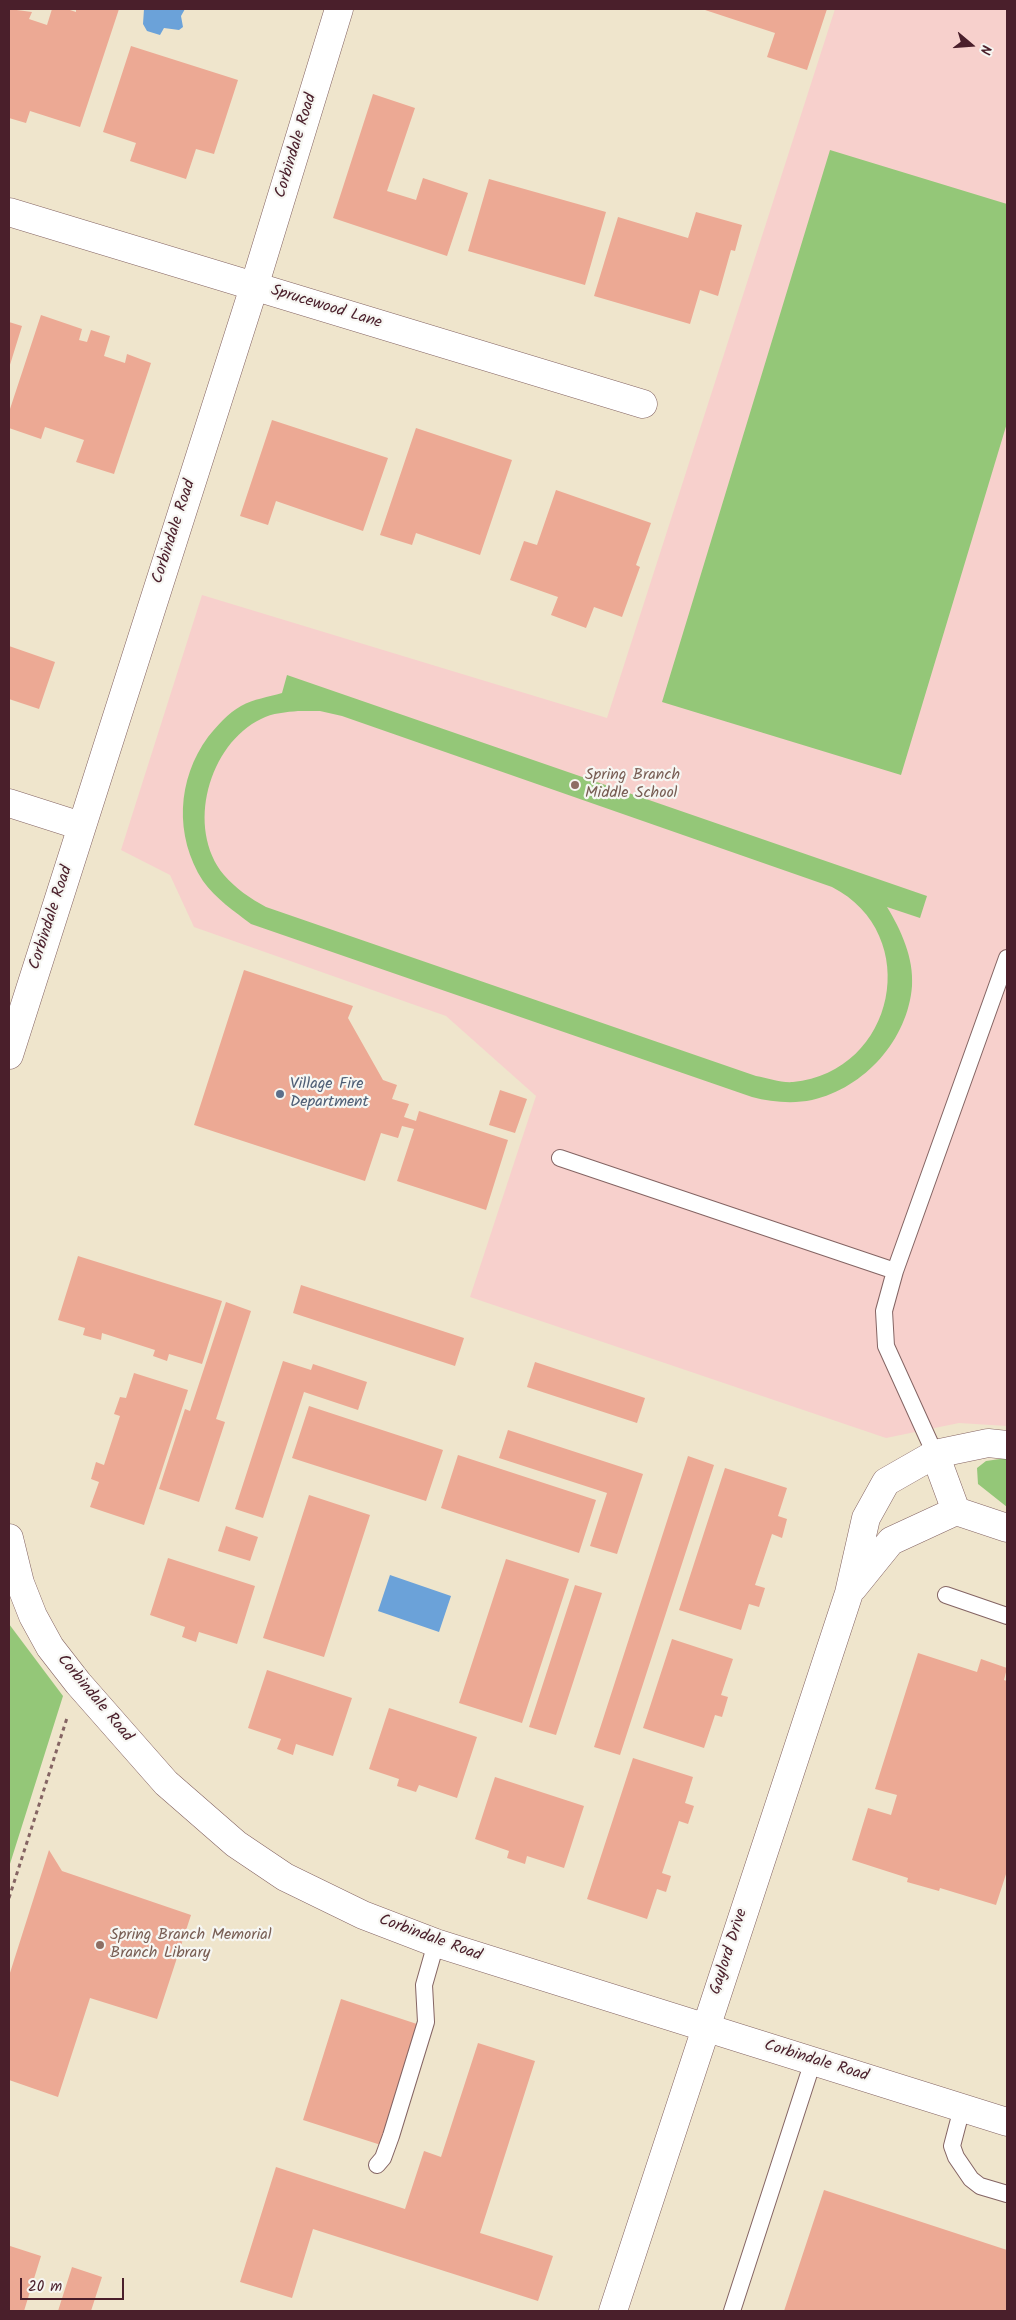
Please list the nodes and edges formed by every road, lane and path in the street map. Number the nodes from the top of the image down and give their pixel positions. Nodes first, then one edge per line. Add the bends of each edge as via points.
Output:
1 (339, 9) edge
2 (9, 212) edge
3 (254, 286) junction
4 (643, 404) dead end
5 (9, 803) edge
6 (81, 826) junction
7 (1007, 958) edge
8 (9, 1055) edge
9 (560, 1158) dead end
10 (895, 1271) junction
11 (1007, 1445) edge
12 (935, 1454) junction
13 (956, 1511) junction
14 (1007, 1528) edge
15 (9, 1538) edge
16 (849, 1593) junction
17 (946, 1595) dead end
18 (1007, 1616) edge
19 (78, 1683) junction
20 (9, 1898) edge
21 (436, 1943) junction
22 (705, 2027) junction
23 (813, 2061) junction
24 (962, 2108) junction
25 (1007, 2122) edge
26 (377, 2165) dead end
27 (1007, 2194) edge
28 (613, 2311) edge
29 (732, 2311) edge

1 - 3 street, Corbindale Road
2 - 3 street, Sprucewood Lane
3 - 4 street, Sprucewood Lane
3 - 6 street, Corbindale Road
5 - 6 street
6 - 8 street, Corbindale Road
7 - 10 lane
9 - 10 lane
10 - 12 lane via 884,1311 886,1346
11 - 12 street, Gaylord Drive via 988,1443
12 - 13 street
12 - 16 street, Gaylord Drive via 886,1482 866,1518
13 - 14 street
13 - 16 street, Gaylord Drive via 891,1541
15 - 19 street, Corbindale Road via 20,1583 33,1616 50,1647
16 - 22 street, Gaylord Drive
17 - 18 lane
19 - 20 path
19 - 21 street, Corbindale Road via 166,1783 236,1844 285,1877 328,1899
21 - 22 street, Corbindale Road
21 - 26 lane via 424,1985 426,2022 391,2136
22 - 23 street, Corbindale Road
22 - 28 street, Gaylord Drive
23 - 24 street, Corbindale Road
23 - 29 lane
24 - 25 street, Corbindale Road
24 - 27 lane via 952,2146 956,2157 980,2186

